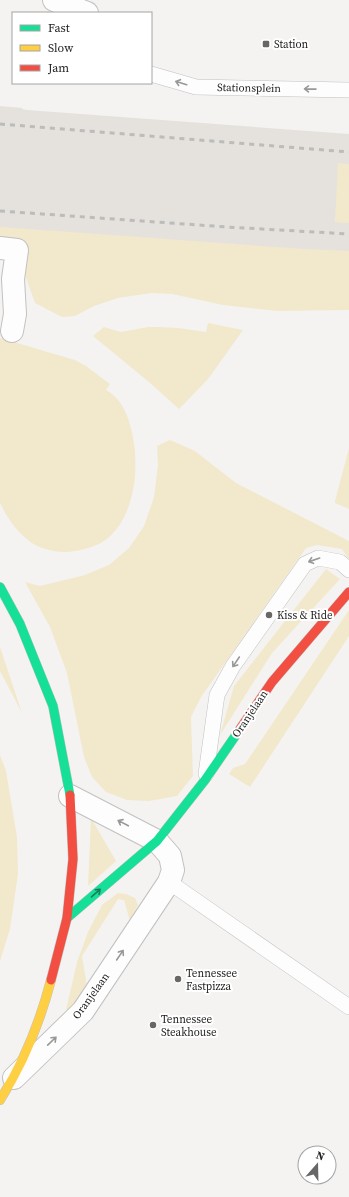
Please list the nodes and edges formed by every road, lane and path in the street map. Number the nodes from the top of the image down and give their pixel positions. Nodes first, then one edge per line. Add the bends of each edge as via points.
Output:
1 (152, 74) edge
2 (349, 90) edge
3 (0, 248) edge
4 (7, 277) edge
5 (12, 331) dead end
6 (349, 570) edge
7 (0, 587) edge
8 (349, 592) edge
9 (205, 780) junction
10 (70, 796) junction
11 (157, 841) junction
12 (169, 882) junction
13 (67, 918) junction
14 (349, 1008) edge
15 (14, 1078) junction
16 (0, 1100) edge

2 -> 1 lane, Stationsplein via 196,87
3 - 4 street via 17,250
4 - 5 street via 15,314
6 -> 9 lane via 340,562 318,558 305,564 233,666 217,695
7 - 10 main road, Oranjelaan via 20,624 53,706
8 - 9 main road, Oranjelaan via 272,682
9 - 11 main road, Oranjelaan
11 -> 10 street, Oranjelaan
10 - 13 main road, Oranjelaan via 72,859
11 - 12 street, Oranjelaan via 170,856 173,870
13 -> 11 main road, Oranjelaan
12 - 14 lane
15 -> 12 street, Oranjelaan via 83,1010
13 - 15 main road, Oranjelaan via 44,1004
15 - 16 main road, Oranjelaan

